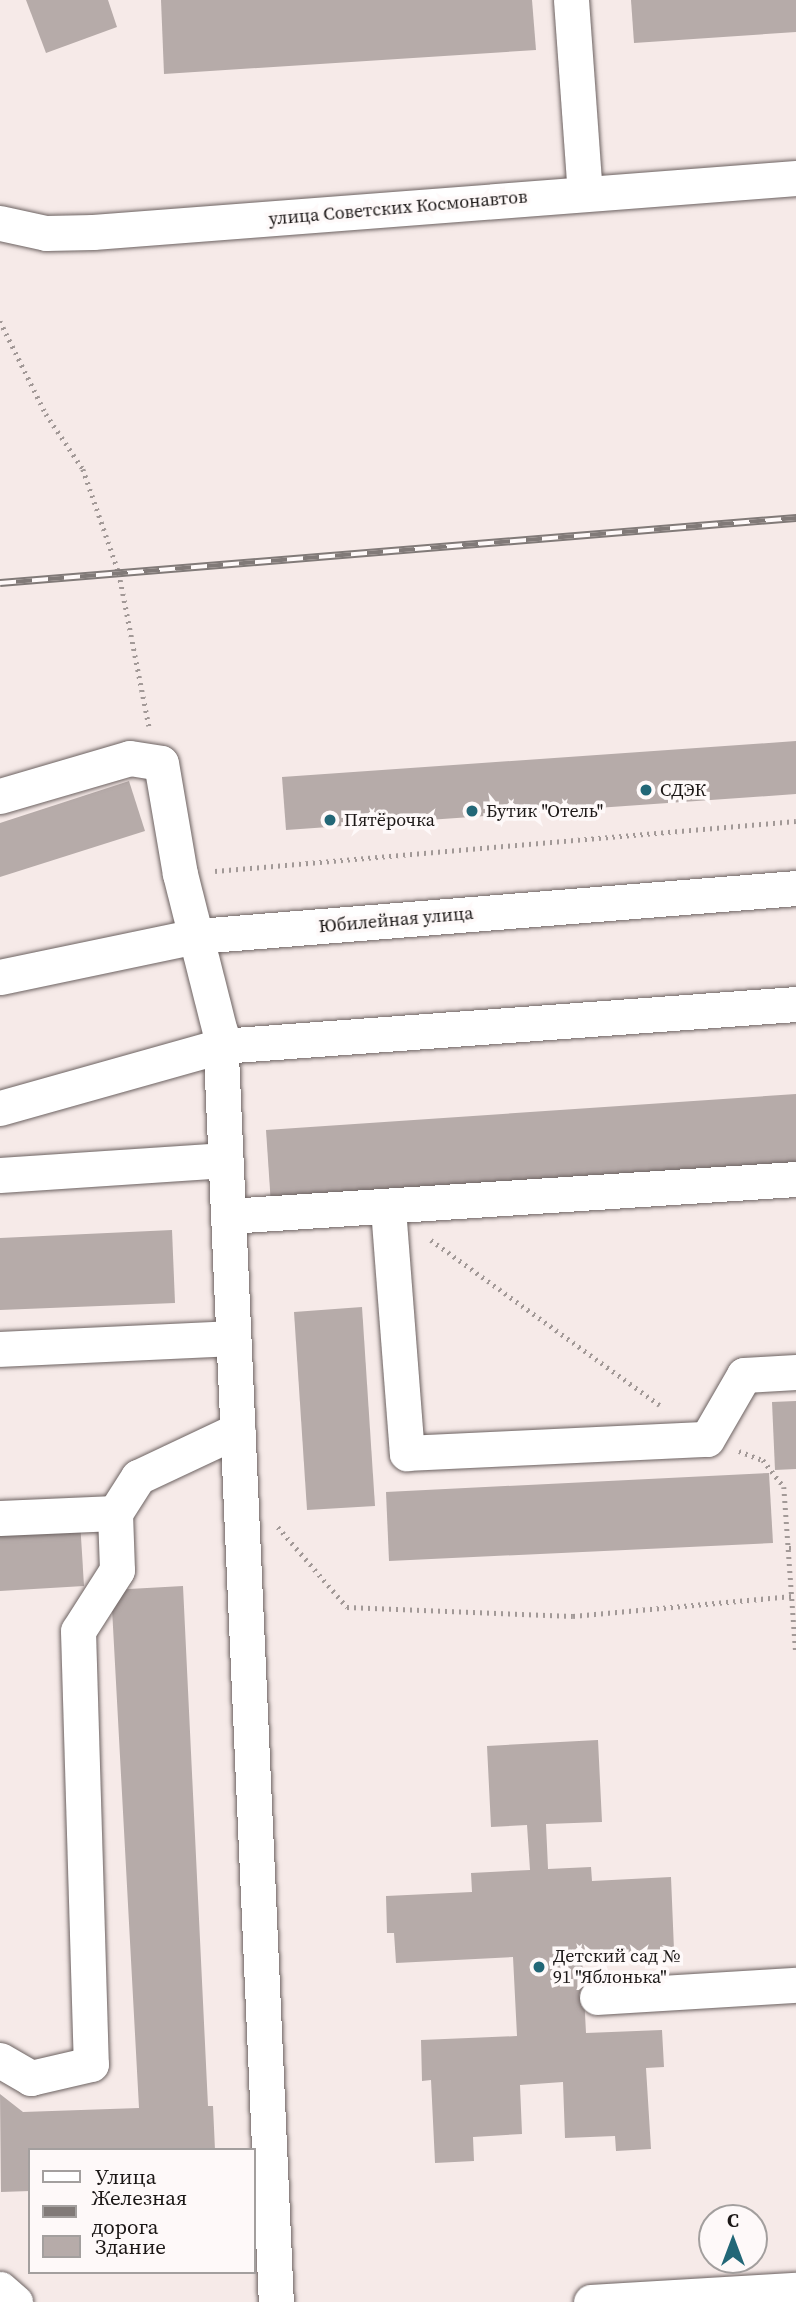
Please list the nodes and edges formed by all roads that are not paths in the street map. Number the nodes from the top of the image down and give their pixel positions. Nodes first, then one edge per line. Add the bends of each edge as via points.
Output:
1 (571, 0) edge
2 (796, 178) edge
3 (585, 193) junction
4 (0, 223) edge
5 (0, 796) edge
6 (796, 888) edge
7 (197, 936) junction
8 (0, 977) edge
9 (796, 1004) edge
10 (221, 1046) junction
11 (0, 1108) edge
12 (226, 1160) junction
13 (0, 1175) edge
14 (796, 1179) edge
15 (388, 1208) junction
16 (228, 1216) junction
17 (233, 1338) junction
18 (0, 1349) edge
19 (796, 1372) edge
20 (238, 1430) junction
21 (115, 1513) junction
22 (0, 1518) edge
23 (796, 1985) edge
24 (597, 1997) dead end
25 (0, 2060) edge
26 (0, 2289) edge
27 (796, 2290) edge
28 (15, 2302) edge
29 (276, 2302) edge
30 (591, 2302) edge

1 - 3 street
2 - 3 street, улица Советских Космонавтов
3 - 4 street, улица Советских Космонавтов via 93,232 46,233
5 - 7 street via 130,758 161,763 180,873
6 - 7 street, Юбилейная улица
7 - 8 street, Юбилейная улица
7 - 10 street
9 - 10 street
10 - 11 street
10 - 12 street
12 - 13 street
12 - 16 street
14 - 15 street
15 - 16 street
15 - 19 street via 407,1453 707,1439 744,1375
16 - 17 street
17 - 18 street
17 - 20 street
20 - 21 street via 138,1477
20 - 29 street
21 - 22 street
21 - 25 street via 117,1570 78,1630 91,2064 31,2078
23 - 24 street
26 - 28 street
27 - 30 street

